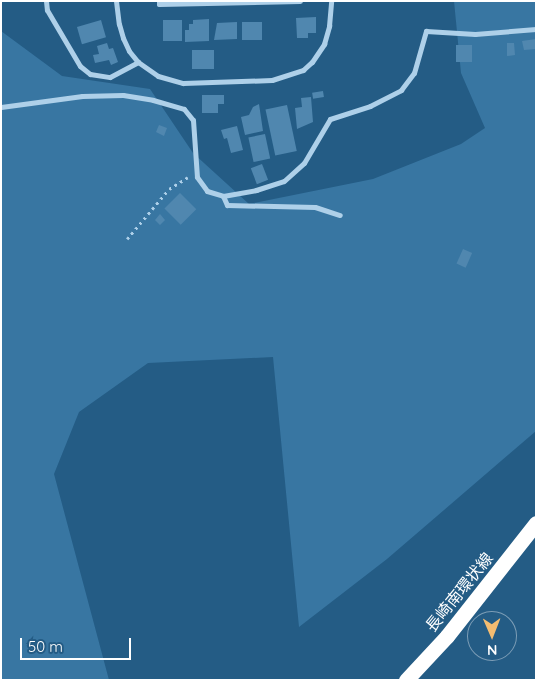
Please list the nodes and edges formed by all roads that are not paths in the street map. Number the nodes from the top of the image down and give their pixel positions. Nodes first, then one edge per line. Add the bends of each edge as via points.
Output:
1 (46, 1) edge
2 (116, 1) edge
3 (159, 1) edge
4 (300, 1) edge
5 (330, 1) edge
6 (536, 29) edge
7 (138, 62) junction
8 (1, 107) edge
9 (223, 196) junction
10 (340, 215) dead end
11 (536, 523) edge
12 (406, 680) edge

1 - 7 street via 47,10 80,66 90,74 110,77
2 - 7 street via 124,38
3 - 4 street via 159,4
5 - 7 street via 324,44 303,70 283,78 183,83 158,76
6 - 9 street via 475,34 426,31 414,73 401,90 370,106 330,119 304,163 284,181
8 - 9 street via 82,96 122,95 184,109 193,120 197,177 207,191
9 - 10 street via 227,205 315,207
11 - 12 highway, 長崎南環状線 via 447,636

